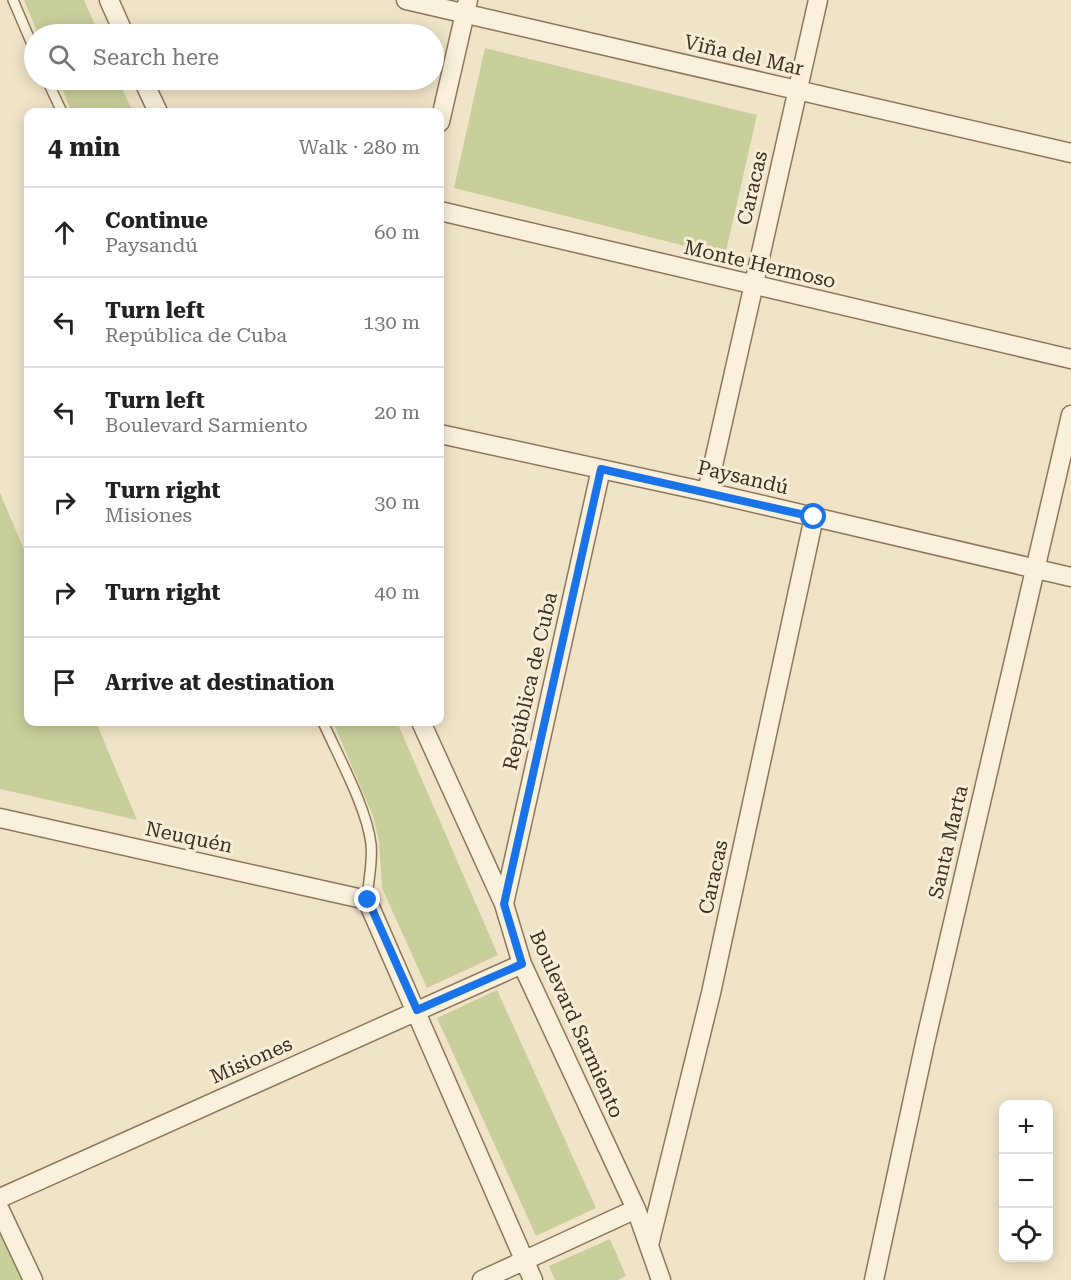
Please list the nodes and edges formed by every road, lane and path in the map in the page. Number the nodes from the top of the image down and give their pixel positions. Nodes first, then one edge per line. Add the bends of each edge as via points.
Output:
1 (13, 0) edge
2 (109, 0) edge
3 (406, 0) edge
4 (818, 0) edge
5 (466, 6) edge
6 (120, 24) edge
7 (24, 26) edge
8 (52, 90) edge
9 (148, 90) edge
10 (797, 90) junction
11 (60, 108) edge
12 (156, 108) edge
13 (443, 108) edge
14 (1071, 153) edge
15 (444, 212) edge
16 (754, 286) junction
17 (1071, 359) edge
18 (1071, 415) edge
19 (444, 435) edge
20 (601, 469) junction
21 (707, 492) junction
22 (814, 517) junction
23 (1035, 569) junction
24 (1071, 577) edge
25 (325, 726) edge
26 (423, 726) edge
27 (0, 818) edge
28 (368, 900) junction
29 (504, 904) junction
30 (522, 964) junction
31 (417, 1010) junction
32 (0, 1198) edge
33 (636, 1209) junction
34 (0, 1210) edge
35 (649, 1245) junction
36 (525, 1261) junction
37 (33, 1280) edge
38 (482, 1280) edge
39 (533, 1280) edge
40 (661, 1280) edge
41 (874, 1280) edge

1 - 7 lane
2 - 6 street
3 - 5 street, Viña del Mar
4 - 10 street, Caracas
5 - 10 street, Viña del Mar
5 - 13 street
8 - 11 lane
9 - 12 street
10 - 14 street, Viña del Mar
10 - 16 street, Caracas
15 - 16 street, Monte Hermoso
16 - 17 street, Monte Hermoso
16 - 21 street, Caracas
18 - 23 street, Santa Marta
19 - 20 street, Paysandú
20 - 21 street, Paysandú
20 - 29 street, República de Cuba
21 - 22 street, Paysandú
22 - 23 street, Paysandú
22 - 35 street, Caracas via 711,993
23 - 24 street, Paysandú
23 - 41 street, Santa Marta
25 - 28 lane via 366,822 372,863
26 - 29 street, Boulevard Sarmiento
27 - 28 street, Neuquén
28 - 31 street
29 - 30 street, Boulevard Sarmiento
30 - 31 street, Misiones
30 - 33 street, Boulevard Sarmiento
31 - 32 street, Misiones
31 - 36 street
33 - 35 street, Boulevard Sarmiento
33 - 36 street
34 - 37 street
35 - 40 street, Boulevard Sarmiento
36 - 38 street
36 - 39 street

